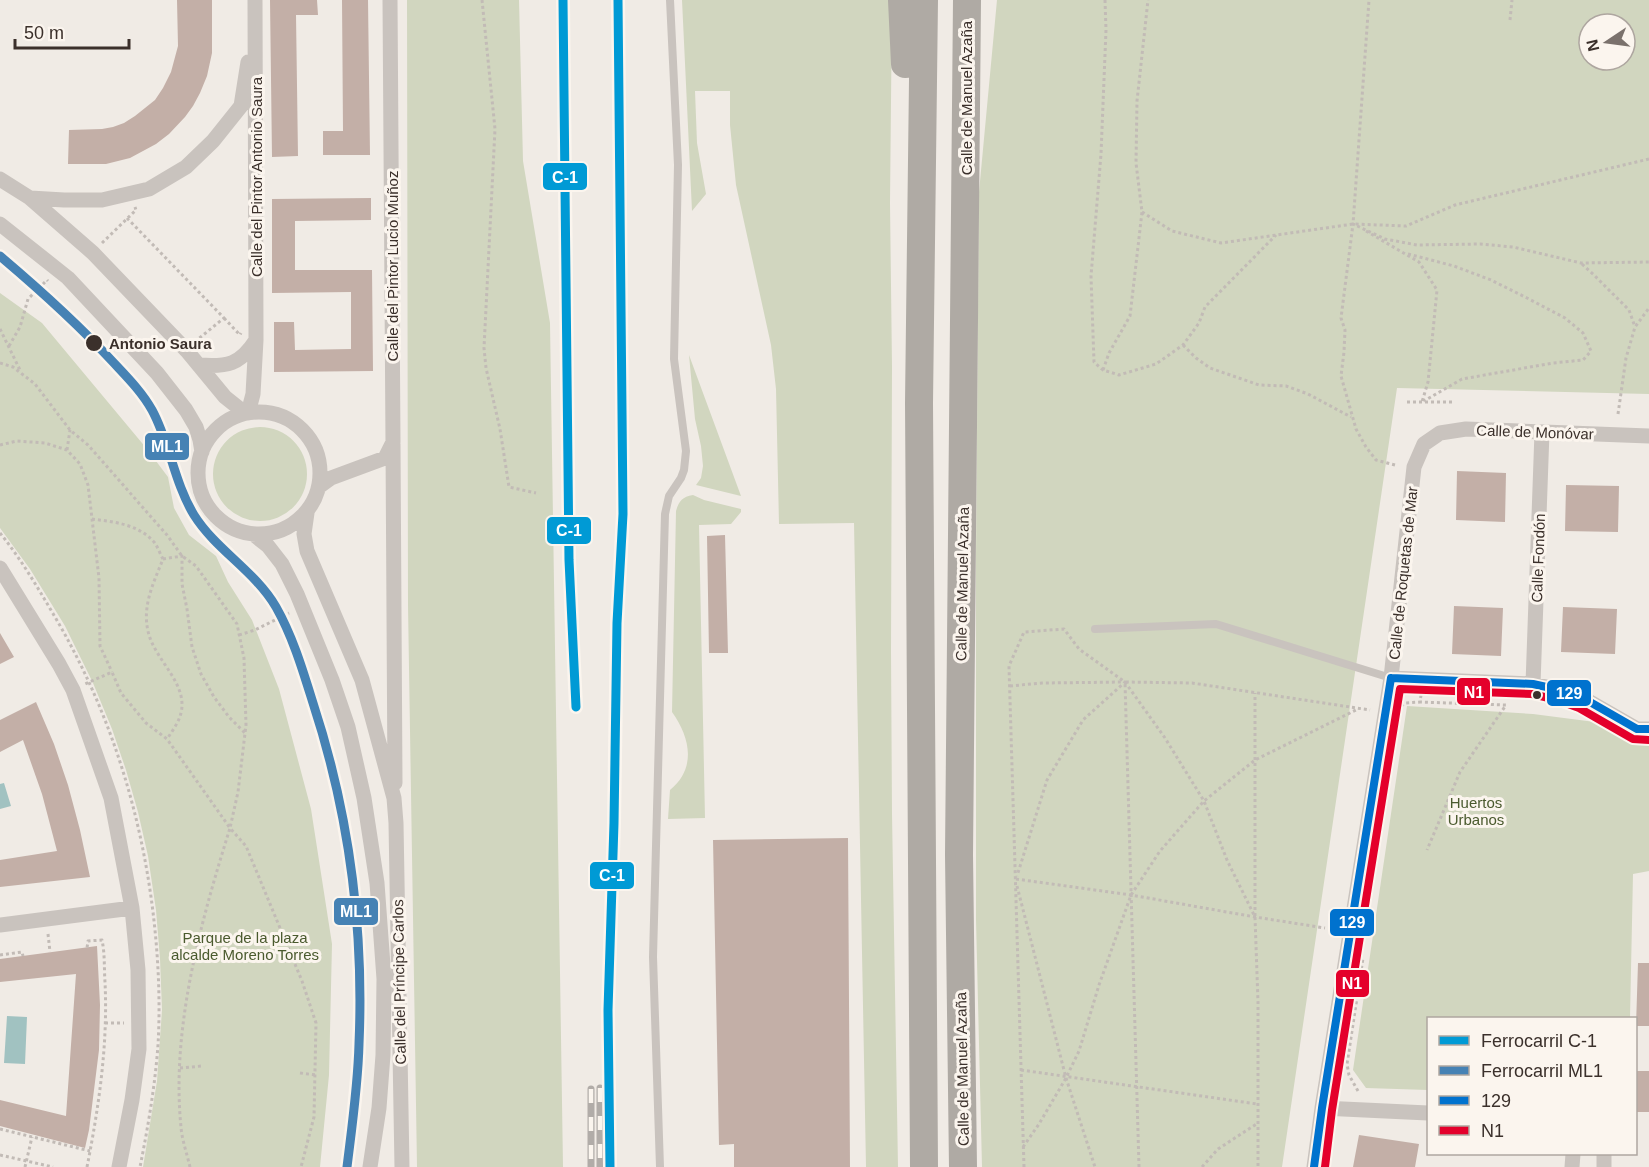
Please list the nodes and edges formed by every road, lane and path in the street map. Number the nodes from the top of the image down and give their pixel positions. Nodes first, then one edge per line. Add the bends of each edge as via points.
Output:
1 (390, 0) edge
2 (482, 0) edge
3 (670, 0) edge
4 (902, 0) edge
5 (924, 0) edge
6 (967, 0) edge
7 (986, 0) edge
8 (1105, 0) edge
9 (1148, 0) edge
10 (1369, 0) edge
11 (1512, 0) edge
12 (256, 7) edge
13 (1510, 20) dead end
14 (966, 106) junction
15 (1649, 159) edge
16 (0, 179) edge
17 (30, 198) junction
18 (1142, 212) junction
19 (127, 218) dead end
20 (0, 224) edge
21 (1353, 224) junction
22 (1276, 235) junction
23 (1400, 252) junction
24 (1649, 262) edge
25 (1581, 263) junction
26 (1649, 308) edge
27 (1635, 327) junction
28 (0, 328) edge
29 (256, 340) junction
30 (1183, 345) junction
31 (186, 349) junction
32 (0, 363) edge
33 (199, 365) junction
34 (1103, 370) junction
35 (21, 372) junction
36 (1407, 402) dead end
37 (1422, 402) junction
38 (1455, 402) dead end
39 (919, 403) junction
40 (247, 413) junction
41 (1618, 414) dead end
42 (1353, 418) junction
43 (70, 430) junction
44 (1542, 432) junction
45 (1649, 436) edge
46 (393, 442) junction
47 (1424, 444) joint
48 (0, 445) edge
49 (67, 450) junction
50 (202, 452) junction
51 (1395, 465) dead end
52 (320, 486) junction
53 (536, 493) dead end
54 (307, 513) junction
55 (92, 519) junction
56 (253, 534) junction
57 (182, 556) junction
58 (163, 559) junction
59 (0, 568) edge
60 (297, 594) junction
61 (1095, 629) dead end
62 (239, 635) junction
63 (112, 672) junction
64 (1391, 678) junction
65 (1422, 679) junction
66 (1125, 682) junction
67 (1533, 684) junction
68 (1010, 686) junction
69 (73, 690) junction
70 (1255, 693) junction
71 (1359, 708) junction
72 (1386, 712) junction
73 (1649, 729) edge
74 (245, 733) junction
75 (167, 740) junction
76 (1255, 760) junction
77 (394, 798) junction
78 (1204, 801) junction
79 (230, 828) junction
80 (1427, 850) dead end
81 (1016, 879) junction
82 (1131, 895) junction
83 (132, 908) junction
84 (1255, 917) junction
85 (0, 926) edge
86 (1325, 928) dead end
87 (48, 933) dead end
88 (87, 948) dead end
89 (50, 952) dead end
90 (0, 955) edge
91 (23, 956) dead end
92 (100, 1008) dead end
93 (106, 1008) junction
94 (105, 1023) junction
95 (124, 1023) dead end
96 (202, 1066) dead end
97 (180, 1068) junction
98 (1021, 1070) junction
99 (300, 1073) dead end
100 (316, 1075) junction
101 (1066, 1078) junction
102 (96, 1083) dead end
103 (101, 1084) junction
104 (1137, 1088) junction
105 (1257, 1104) junction
106 (1322, 1108) junction
107 (1427, 1113) edge
108 (1258, 1123) junction
109 (0, 1129) edge
110 (32, 1137) junction
111 (1023, 1147) junction
112 (90, 1151) junction
113 (0, 1155) edge
114 (26, 1161) junction
115 (25, 1167) edge
116 (53, 1167) edge
117 (87, 1167) edge
118 (119, 1167) edge
119 (190, 1167) edge
120 (301, 1167) edge
121 (370, 1167) edge
122 (402, 1167) edge
123 (660, 1167) edge
124 (924, 1167) edge
125 (963, 1167) edge
126 (1024, 1167) edge
127 (1095, 1167) edge
128 (1139, 1167) edge
129 (1202, 1167) edge
130 (1258, 1167) edge
131 (1314, 1167) edge

1 - 46 street, Calle del Pintor Lucio Muñoz
2 - 53 path via 495,129 486,368 509,487
3 - 123 lane via 678,165 674,359 686,451 684,470 669,496 665,514 654,957
4 - 39 highway
5 - 39 highway
6 - 14 highway, Calle de Manuel Azaña
7 - 14 highway
8 - 34 path via 1101,153 1091,276 1094,362
9 - 18 path via 1137,101 1136,163
10 - 21 path
11 - 13 path
12 - 17 street, Calle del Pintor Antonio Saura via 241,106 186,167 149,189 102,200
12 - 29 street, Calle del Pintor Antonio Saura
14 - 125 highway, Calle de Manuel Azaña via 959,855
15 - 21 path via 1455,205 1406,226
16 - 17 street
17 - 31 street via 93,253
18 - 22 path via 1172,231 1221,243
18 - 34 path via 1130,315
19 - 31 path via 224,318
20 - 50 street via 68,278 157,374 196,427
21 - 22 path
21 - 23 path
21 - 25 path via 1385,239 1417,245 1513,247
21 - 42 path via 1341,318 1345,330 1341,376
22 - 30 path via 1205,307
23 - 37 path via 1419,262 1437,290 1428,382
23 - 37 path via 1454,266 1527,298 1565,318 1583,333 1591,351 1583,360 1462,379
24 - 25 path
25 - 27 path via 1629,310
26 - 27 path
27 - 41 path
28 - 35 path
29 - 33 street via 234,363
29 - 40 street, Calle del Pintor Antonio Saura via 253,394
30 - 34 path via 1156,364 1138,370 1119,375
30 - 42 path via 1210,368 1259,385 1286,386
31 - 33 street
32 - 35 path
33 - 40 street via 225,397
35 - 43 path
36 - 37 path
37 - 38 path
39 - 124 highway
40 - 50 street via 214,431
40 - 52 street via 272,413 303,430 320,462
42 - 51 path via 1376,460
43 - 49 path
43 - 57 path via 88,445
44 - 45 street, Calle de Monóvar
44 - 47 street, Calle de Monóvar via 1466,429 1440,433
44 - 67 street, Calle Fondón
46 - 52 street via 385,458 337,475
46 - 77 street, Calle del Príncipe Carlos
47 - 64 street, Calle de Roquetas de Mar via 1414,467
48 - 49 path via 27,441
49 - 55 path via 80,464 88,484
50 - 56 street via 198,476 204,500 219,520 240,532
52 - 54 street
54 - 56 street via 288,528 265,535
54 - 77 street, Calle del Príncipe Carlos via 304,534 308,551 362,680
55 - 58 path via 123,523 144,534 155,543
55 - 63 path via 99,578 100,645
56 - 60 street, Calle del Príncipe Carlos via 282,564
57 - 58 path
57 - 62 path via 196,566 220,599 237,624
57 - 74 path via 182,584 192,647 201,674 214,697
58 - 75 path via 146,606 154,649 176,682 182,701 180,717
59 - 69 street
60 - 62 path via 283,600 289,612
60 - 121 street, Calle del Príncipe Carlos via 348,727 377,883 384,979 383,1055
61 - 64 lane via 1215,624
62 - 74 path via 244,658
63 - 69 path
63 - 75 path via 121,693 146,723
64 - 65 street
64 - 72 street, Calle de Roquetas de Mar
65 - 67 street
65 - 80 path via 1420,702 1506,705 1460,772
66 - 68 path
66 - 68 path via 1079,649 1064,629 1024,632 1009,666
66 - 70 path via 1192,683
66 - 78 path
66 - 81 path via 1083,720 1047,780
66 - 82 path
67 - 73 street via 1583,698 1637,729
68 - 81 path
69 - 83 street via 111,798
70 - 71 path
70 - 76 path
71 - 72 path
71 - 76 path
72 - 106 street, Calle de Roquetas de Mar
74 - 79 path
75 - 79 path
76 - 78 path
76 - 84 path
77 - 122 street, Calle del Príncipe Carlos
78 - 82 path via 1160,850
78 - 84 path via 1227,861
79 - 97 path via 210,894 186,1003
79 - 100 path via 246,846 302,981 316,1023
81 - 82 path
81 - 98 path
81 - 101 path
82 - 84 path
82 - 101 path via 1079,1051
82 - 104 path
83 - 85 street
83 - 118 street via 139,1049
84 - 86 path
84 - 105 path
87 - 89 path
88 - 93 path via 88,941 102,940
90 - 91 path via 22,952
92 - 93 path
93 - 94 path
94 - 95 path
94 - 103 path
96 - 97 path
97 - 119 path via 181,1128
98 - 101 path
98 - 111 path
99 - 100 path
100 - 120 path via 314,1117
101 - 104 path
101 - 111 path
101 - 127 path
102 - 103 path
103 - 112 path
104 - 105 path
104 - 128 path
105 - 108 path
106 - 107 street
106 - 131 street, Calle de Roquetas de Mar
108 - 129 path via 1218,1149
108 - 130 path
109 - 110 path
110 - 112 path
110 - 114 path
111 - 126 path
112 - 117 path
113 - 114 path
114 - 115 path
114 - 116 path

